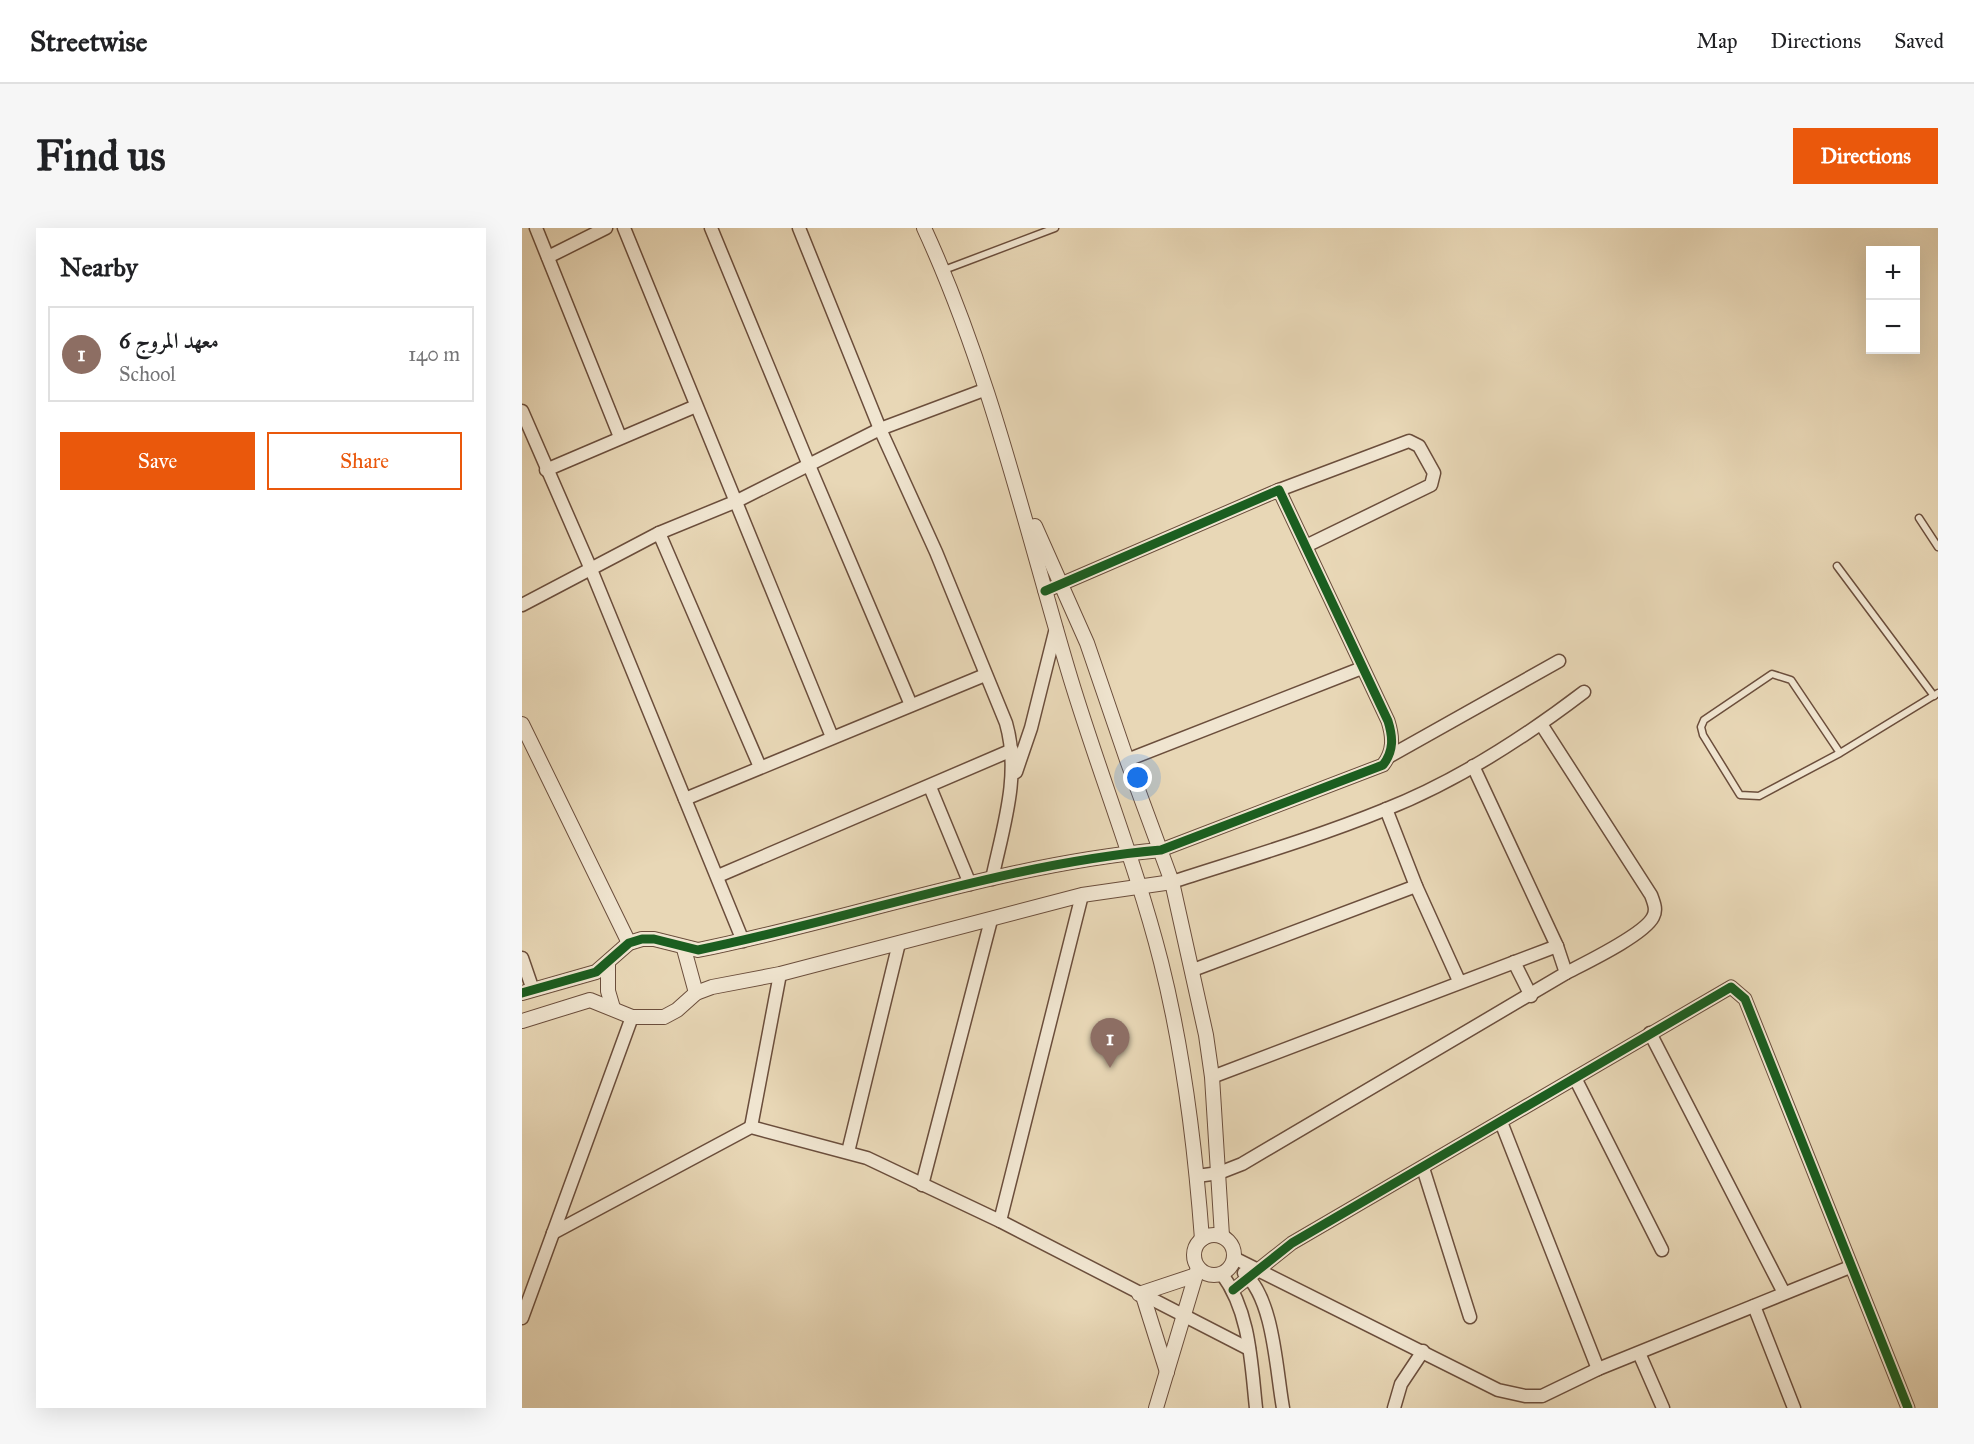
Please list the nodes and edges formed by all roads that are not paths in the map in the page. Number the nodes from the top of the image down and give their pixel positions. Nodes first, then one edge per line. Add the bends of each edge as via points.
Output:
1 (536, 228) edge
2 (606, 228) edge
3 (624, 228) edge
4 (711, 228) edge
5 (799, 228) edge
6 (924, 228) edge
7 (1055, 228) edge
8 (548, 257) junction
9 (944, 270) junction
10 (984, 390) junction
11 (696, 406) junction
12 (522, 411) edge
13 (880, 429) junction
14 (620, 437) junction
15 (808, 463) junction
16 (546, 470) junction
17 (1018, 489) junction
18 (1279, 490) junction
19 (737, 501) junction
20 (1919, 518) dead end
21 (659, 533) junction
22 (1306, 546) junction
23 (1938, 547) edge
24 (1837, 566) dead end
25 (590, 567) junction
26 (1061, 584) junction
27 (1045, 591) junction
28 (522, 605) edge
29 (1056, 628) junction
30 (1559, 661) dead end
31 (1362, 668) junction
32 (985, 675) junction
33 (1584, 692) dead end
34 (1936, 694) edge
35 (911, 705) junction
36 (522, 724) edge
37 (1541, 724) junction
38 (832, 737) junction
39 (1012, 750) junction
40 (1840, 753) junction
41 (1390, 756) junction
42 (1126, 760) junction
43 (1473, 766) junction
44 (759, 767) junction
45 (1012, 781) junction
46 (930, 787) junction
47 (685, 799) junction
48 (1386, 810) junction
49 (1161, 850) junction
50 (1129, 853) junction
51 (718, 876) junction
52 (992, 879) junction
53 (1172, 882) junction
54 (970, 884) junction
55 (1139, 885) junction
56 (1416, 886) junction
57 (1082, 895) junction
58 (991, 920) junction
59 (743, 941) junction
60 (629, 943) junction
61 (899, 943) junction
62 (1557, 946) junction
63 (684, 949) junction
64 (522, 958) edge
65 (1514, 962) junction
66 (608, 964) junction
67 (1193, 970) junction
68 (1566, 973) junction
69 (780, 974) junction
70 (1459, 981) junction
71 (527, 992) edge
72 (696, 993) junction
73 (1531, 996) junction
74 (613, 1008) junction
75 (632, 1017) junction
76 (524, 1024) edge
77 (1650, 1033) junction
78 (1212, 1077) junction
79 (1575, 1078) junction
80 (1501, 1122) junction
81 (751, 1127) junction
82 (848, 1152) junction
83 (1423, 1168) junction
84 (1219, 1173) junction
85 (1197, 1176) junction
86 (922, 1185) junction
87 (1000, 1221) junction
88 (553, 1233) junction
89 (1222, 1236) junction
90 (1202, 1239) junction
91 (1662, 1250) dead end
92 (1234, 1261) junction
93 (1850, 1267) junction
94 (1197, 1271) junction
95 (1254, 1274) junction
96 (1217, 1275) junction
97 (1233, 1290) junction
98 (1784, 1293) junction
99 (1141, 1295) junction
100 (1754, 1306) junction
101 (1185, 1314) junction
102 (1470, 1317) dead end
103 (522, 1318) edge
104 (1249, 1349) junction
105 (1423, 1351) junction
106 (1639, 1353) junction
107 (1598, 1369) junction
108 (1167, 1372) junction
109 (1542, 1396) junction
110 (1156, 1408) edge
111 (1256, 1408) edge
112 (1283, 1408) edge
113 (1394, 1408) edge
114 (1548, 1408) edge
115 (1663, 1408) edge
116 (1794, 1408) edge
117 (1908, 1408) edge

1 - 8 street
2 - 8 street
3 - 11 street
4 - 15 street
5 - 13 street
6 - 9 street
7 - 9 lane
8 - 14 street
9 - 10 street
10 - 13 street
10 - 17 street
11 - 14 street
11 - 19 street
12 - 16 street
13 - 15 street
13 - 32 street via 936,552
14 - 16 street
15 - 19 street
15 - 35 street
16 - 25 street
17 - 26 street
17 - 27 street
18 - 22 street
18 - 22 street via 1409,441 1419,446 1434,473 1431,485
18 - 26 street
19 - 21 street
19 - 38 street
20 - 23 lane
21 - 25 street
21 - 44 street
22 - 31 street
24 - 34 lane
25 - 28 street
25 - 47 street
26 - 27 street
26 - 42 street via 1087,643
27 - 29 street
29 - 45 street
29 - 50 street
30 - 41 street
31 - 41 street via 1392,733
31 - 42 street
32 - 35 street
32 - 39 street via 1006,723
33 - 37 street
34 - 40 lane
35 - 38 street
36 - 60 street
37 - 43 street
37 - 68 street via 1610,829 1655,907 1650,923
38 - 44 street
39 - 45 street
39 - 46 street
40 - 40 lane via 1791,680 1782,675 1772,674 1704,720 1701,727 1740,795 1747,797 1759,796
41 - 49 street via 1383,765
42 - 49 street
43 - 48 street
43 - 62 street
44 - 47 street
45 - 52 street
46 - 51 street
46 - 54 street
47 - 51 street
48 - 53 street
48 - 56 street
49 - 50 street
49 - 53 street
50 - 52 street
50 - 55 street
51 - 59 street
52 - 54 street
53 - 55 street
53 - 67 street
54 - 59 street
55 - 57 street
55 - 85 street via 1175,1028 1189,1101
56 - 67 street
56 - 70 street
57 - 58 street
57 - 87 street
58 - 61 street
58 - 86 street
59 - 63 street
60 - 63 street via 654,939
60 - 66 street
61 - 69 street
61 - 82 street
62 - 65 street
62 - 68 street
63 - 72 street
64 - 71 street
65 - 70 street
65 - 73 street
66 - 71 street via 596,972
66 - 74 street via 608,991
67 - 78 street
68 - 73 street
69 - 72 street via 721,984
69 - 81 street
70 - 78 street
72 - 75 street via 664,1017
73 - 84 street via 1242,1164
74 - 75 street
74 - 76 street via 596,1001 580,1001
75 - 88 street
77 - 79 street
77 - 93 street via 1726,988 1742,993
77 - 98 street
78 - 84 street
79 - 80 street
79 - 91 street
80 - 83 street
80 - 107 street
81 - 82 street
81 - 88 street
82 - 86 street
83 - 95 street via 1282,1249
83 - 102 street
84 - 85 street
84 - 89 street
85 - 90 street
86 - 87 street
87 - 99 street
88 - 103 street
89 - 90 street
89 - 92 street via 1233,1248
90 - 94 street via 1194,1253
92 - 95 street
92 - 96 street
93 - 98 street
93 - 117 street
94 - 96 street
94 - 99 street
94 - 101 street
95 - 97 street
95 - 105 street
95 - 112 street via 1265,1308
96 - 97 street
96 - 101 street
97 - 104 street
98 - 100 street
99 - 101 street
99 - 108 street
100 - 106 street
100 - 116 street
101 - 104 street
101 - 108 street
104 - 111 street
105 - 109 street via 1498,1390
105 - 113 street via 1401,1384
106 - 107 street
106 - 115 street
107 - 109 street
108 - 110 street
109 - 114 street

